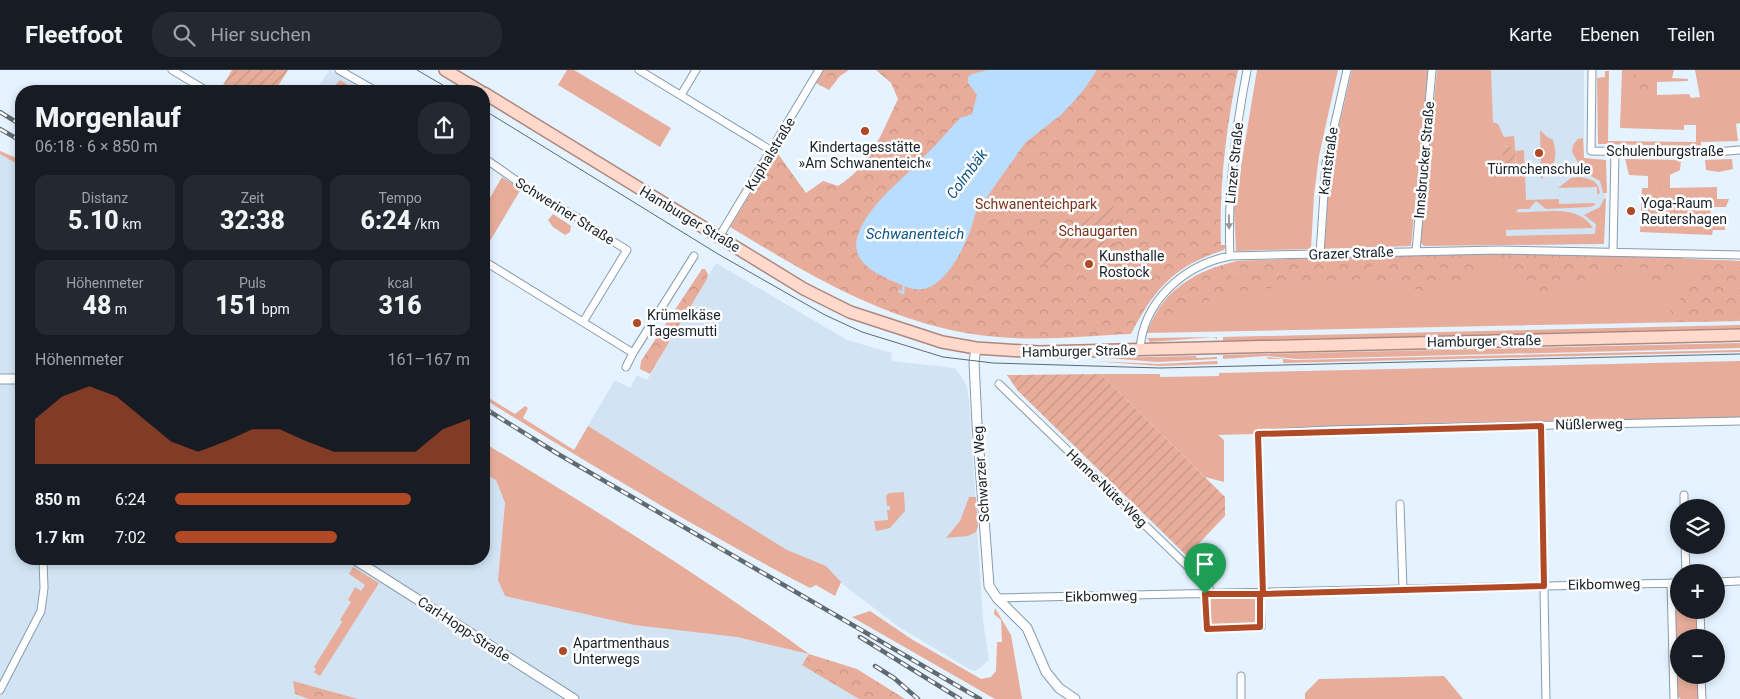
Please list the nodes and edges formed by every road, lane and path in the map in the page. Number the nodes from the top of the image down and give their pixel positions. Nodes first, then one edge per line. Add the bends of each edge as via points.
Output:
1 (172, 70) edge
2 (339, 70) edge
3 (638, 70) edge
4 (696, 70) edge
5 (819, 70) edge
6 (1247, 70) edge
7 (1347, 70) edge
8 (1432, 70) edge
9 (1592, 70) edge
10 (448, 71) edge
11 (197, 85) edge
12 (365, 85) edge
13 (470, 85) edge
14 (681, 95) junction
15 (490, 98) edge
16 (1740, 150) edge
17 (772, 151) junction
18 (1615, 151) junction
19 (490, 162) edge
20 (719, 237) junction
21 (1416, 251) junction
22 (1613, 251) junction
23 (1320, 254) junction
24 (1740, 255) edge
25 (694, 256) dead end
26 (1230, 256) junction
27 (490, 265) edge
28 (583, 322) junction
29 (1740, 335) edge
30 (976, 348) junction
31 (1140, 350) junction
32 (633, 353) junction
33 (626, 367) dead end
34 (0, 379) edge
35 (15, 379) edge
36 (999, 384) dead end
37 (1740, 421) edge
38 (1541, 426) junction
39 (1684, 495) dead end
40 (1684, 499) edge
41 (1400, 504) dead end
42 (43, 565) edge
43 (363, 565) edge
44 (1725, 582) edge
45 (1740, 582) edge
46 (1670, 583) edge
47 (1544, 586) junction
48 (1403, 589) junction
49 (1207, 594) junction
50 (1261, 594) junction
51 (997, 598) junction
52 (1675, 619) edge
53 (1241, 676) dead end
54 (1701, 684) edge
55 (0, 690) edge
56 (574, 699) edge
57 (1075, 699) edge
58 (1241, 699) edge
59 (1546, 699) edge
60 (1674, 699) edge
61 (1702, 699) edge

1 - 11 street
2 - 12 street
3 - 14 street
4 - 14 street
5 - 17 street, Kuphalstraße
6 -> 26 street, Linzer Straße via 1234,143 1229,209
7 - 23 street, Kantstraße via 1326,163
8 - 21 street, Innsbrucker Straße
9 - 18 street, Schulenburgstraße via 1591,150
10 - 13 main road
14 - 17 street
15 - 20 main road, Hamburger Straße
16 - 18 street, Schulenburgstraße via 1702,153
17 - 20 street, Kuphalstraße
18 - 22 street
19 - 28 street, Schweriner Straße via 540,198 587,222 627,250
20 - 30 main road, Hamburger Straße via 804,289 850,312 924,338
21 - 22 street, Grazer Straße
21 - 23 street, Grazer Straße
22 - 24 street, Grazer Straße
23 - 26 street, Grazer Straße
25 - 32 street
26 - 31 street, Grazer Straße via 1197,266 1169,288 1151,311 1142,331
27 - 28 street
28 - 32 street
29 - 31 main road, Hamburger Straße
30 - 31 main road, Hamburger Straße via 1038,352
30 - 51 street, Schwarzer Weg via 975,384 989,586
32 - 33 street
34 - 35 street
36 - 49 street, Hanne-Nüte-Weg via 1209,587
37 - 38 street, Nüßlerweg
38 - 47 street
38 - 50 street, Nüßlerweg via 1258,434
39 - 40 street
41 - 48 street
42 - 55 street via 41,611
43 - 56 street, Carl-Hopp-Straße
44 - 45 street
46 - 47 street, Eikbomweg
47 - 48 street, Eikbomweg
47 - 59 street
48 - 50 street, Eikbomweg
49 - 50 street, Eikbomweg
49 - 50 street via 1207,629 1260,627
49 - 51 street, Eikbomweg
51 - 57 street via 1027,628 1046,672 1059,688
52 - 60 street
53 - 58 street
54 - 61 street

